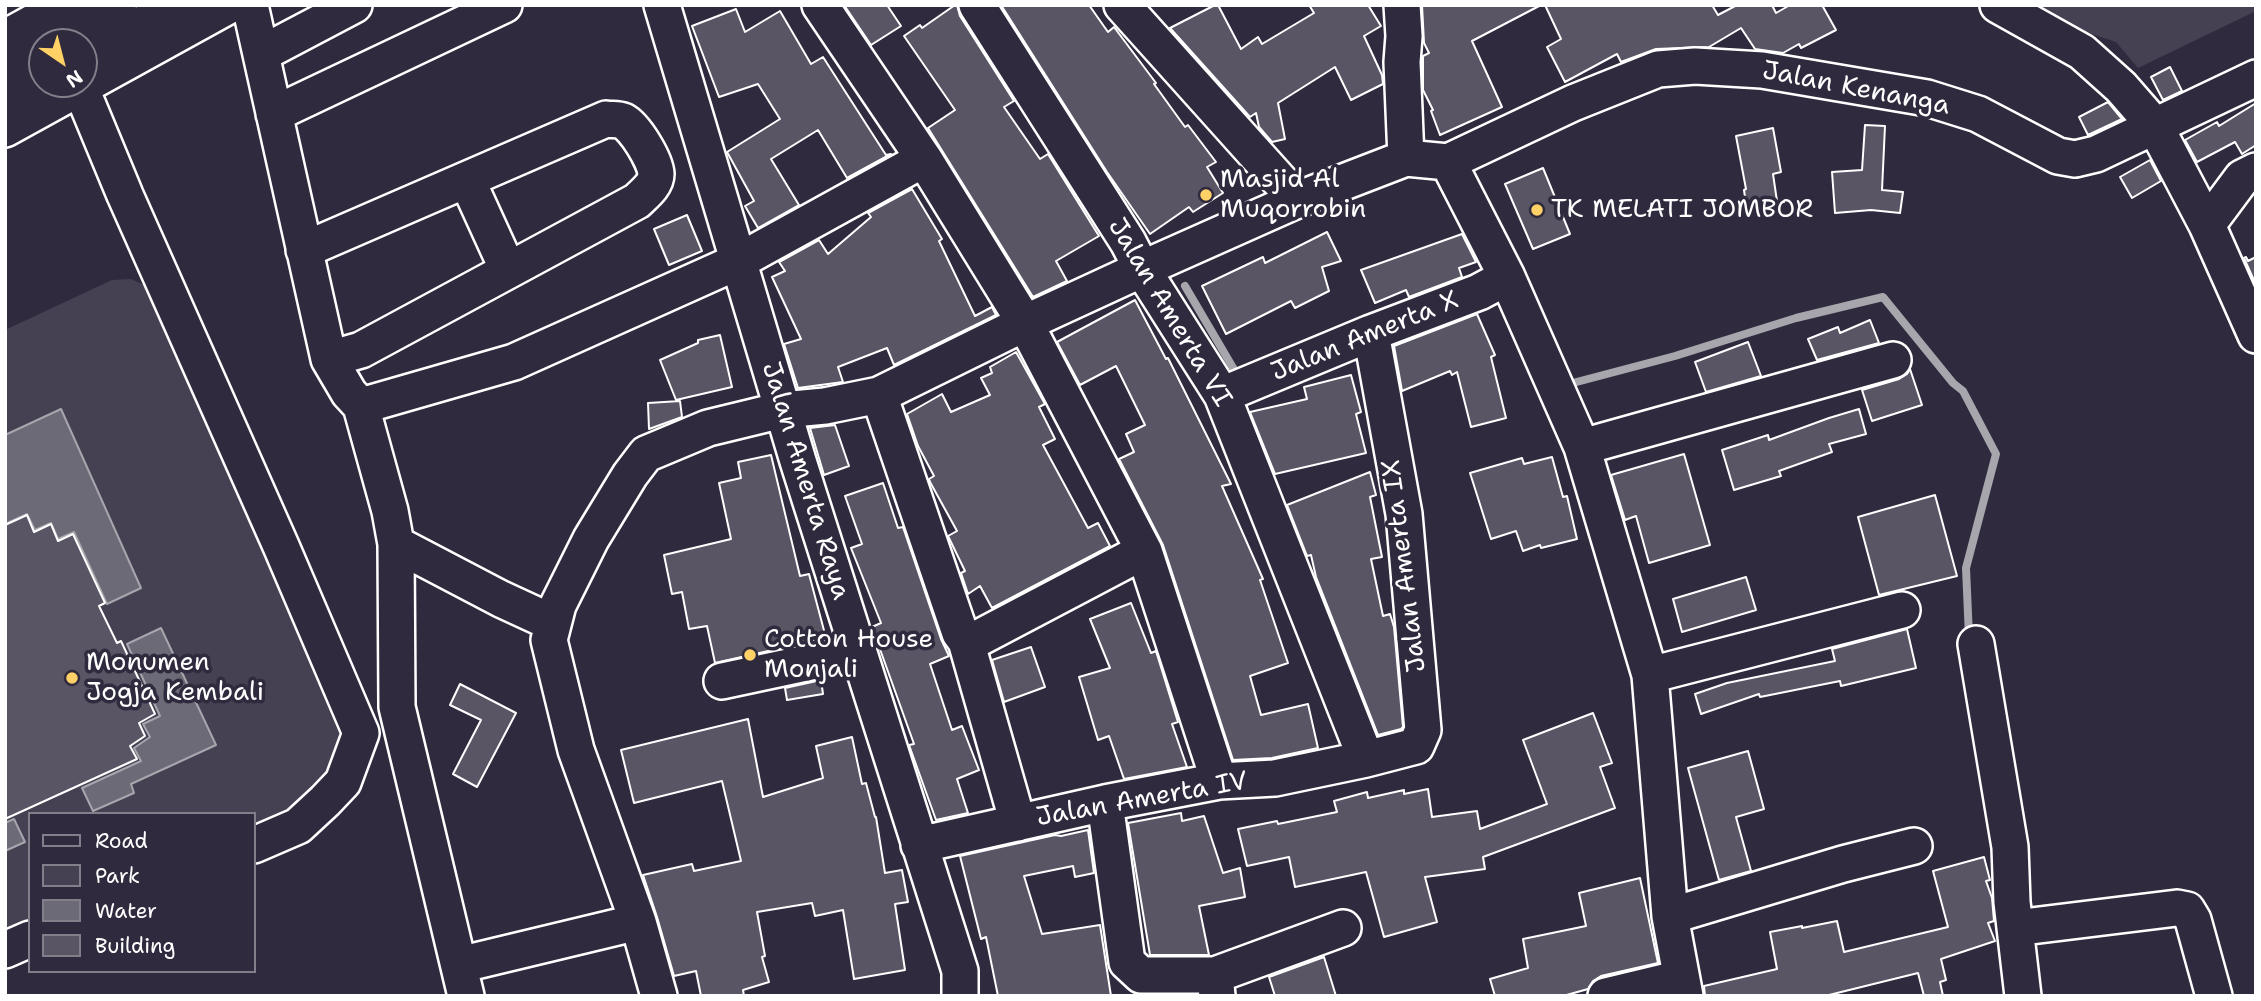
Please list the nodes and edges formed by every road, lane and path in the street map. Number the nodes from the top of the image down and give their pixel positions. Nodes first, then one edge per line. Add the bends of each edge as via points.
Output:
1 (65, 5) edge
2 (180, 5) edge
3 (230, 5) edge
4 (250, 5) edge
5 (354, 5) edge
6 (504, 5) edge
7 (662, 5) edge
8 (820, 5) edge
9 (977, 5) edge
10 (1122, 5) edge
11 (1402, 5) edge
12 (1998, 5) edge
13 (109, 7) edge
14 (72, 28) edge
15 (5, 38) edge
16 (28, 52) edge
17 (261, 54) junction
18 (5, 64) edge
19 (98, 65) edge
20 (98, 69) edge
21 (2256, 78) edge
22 (28, 90) edge
23 (50, 98) edge
24 (89, 98) edge
25 (5, 102) edge
26 (274, 114) junction
27 (2155, 126) junction
28 (5, 129) edge
29 (1406, 158) junction
30 (924, 159) junction
31 (1448, 162) junction
32 (2256, 172) edge
33 (467, 180) junction
34 (1297, 200) junction
35 (2207, 225) junction
36 (304, 250) junction
37 (739, 261) junction
38 (1142, 269) junction
39 (508, 271) junction
40 (1507, 277) junction
41 (1025, 323) junction
42 (1371, 333) junction
43 (2256, 335) edge
44 (329, 359) junction
45 (1893, 360) dead end
46 (879, 395) junction
47 (1222, 396) junction
48 (362, 406) junction
49 (782, 410) junction
50 (1582, 447) junction
51 (396, 544) junction
52 (1144, 551) junction
53 (1902, 610) dead end
54 (553, 622) junction
55 (966, 641) junction
56 (1976, 644) dead end
57 (859, 652) junction
58 (1650, 675) junction
59 (722, 681) dead end
60 (1366, 760) junction
61 (1219, 781) junction
62 (1105, 803) junction
63 (1018, 823) junction
64 (256, 844) edge
65 (919, 845) junction
66 (1914, 846) dead end
67 (1670, 916) junction
68 (638, 922) junction
69 (1343, 928) dead end
70 (2015, 928) junction
71 (28, 940) edge
72 (5, 950) edge
73 (463, 980) edge
74 (1216, 985) edge
75 (1683, 987) edge
76 (659, 996) edge
77 (960, 996) edge
78 (1606, 996) edge
79 (2023, 996) edge
80 (2214, 996) edge

1 - 15 street
2 - 19 highway
3 - 20 street
4 - 17 street
5 - 17 street
6 - 26 street
7 - 37 street, Jalan Amerta Raya
8 - 30 street
9 - 38 street, Jalan Amerta VI
10 - 34 street
11 - 29 street
12 - 27 street via 2082,52
13 - 14 highway
16 - 18 highway
17 - 26 street
21 - 27 street, Jalan Kenanga
22 - 25 highway
23 - 28 street
24 - 64 street via 125,195 361,733 343,782 334,792 298,826
26 - 36 street
27 - 31 street, Jalan Kenanga via 2075,159 2058,156 1978,114 1927,98 1762,70 1695,66 1658,69
27 - 35 street
29 - 31 street
29 - 34 street
30 - 37 street
30 - 41 street
31 - 40 street
32 - 35 street via 2242,178
33 - 36 street
33 - 39 street
33 - 39 street via 606,119 622,121 650,156 656,175 637,201
34 - 38 street
35 - 43 street
36 - 44 street
37 - 48 street via 514,362
37 - 49 street, Jalan Amerta Raya
38 - 41 street
38 - 47 street, Jalan Amerta VI
39 - 44 street via 361,350
40 - 42 street, Jalan Amerta X
40 - 50 street
41 - 46 street
41 - 52 street
42 - 47 street, Jalan Amerta X
42 - 60 street, Jalan Amerta IX via 1404,514 1423,730 1416,746
44 - 48 street
45 - 50 street
46 - 49 street
46 - 55 street
47 - 60 street, Jalan Amerta VI
48 - 51 street
49 - 54 street via 708,428 646,454 591,539
49 - 57 street, Jalan Amerta Raya
50 - 58 street
51 - 54 street
51 - 73 street via 397,707
52 - 55 street
52 - 61 street
53 - 58 street
54 - 68 street via 549,640 576,750
55 - 63 street
56 - 70 street via 2010,847
57 - 59 street
57 - 65 street, Jalan Amerta Raya
58 - 67 street
60 - 61 street, Jalan Amerta IV via 1275,778
61 - 62 street, Jalan Amerta IV
62 - 63 street, Jalan Amerta IV
62 - 74 street via 1127,962 1140,975
63 - 65 street, Jalan Amerta IV
65 - 77 street, Jalan Amerta Raya via 960,971
66 - 67 street
67 - 75 street
68 - 73 street
68 - 76 street
69 - 74 street
70 - 79 street
70 - 80 street via 2177,908 2186,911 2193,920
71 - 72 street
75 - 78 street

